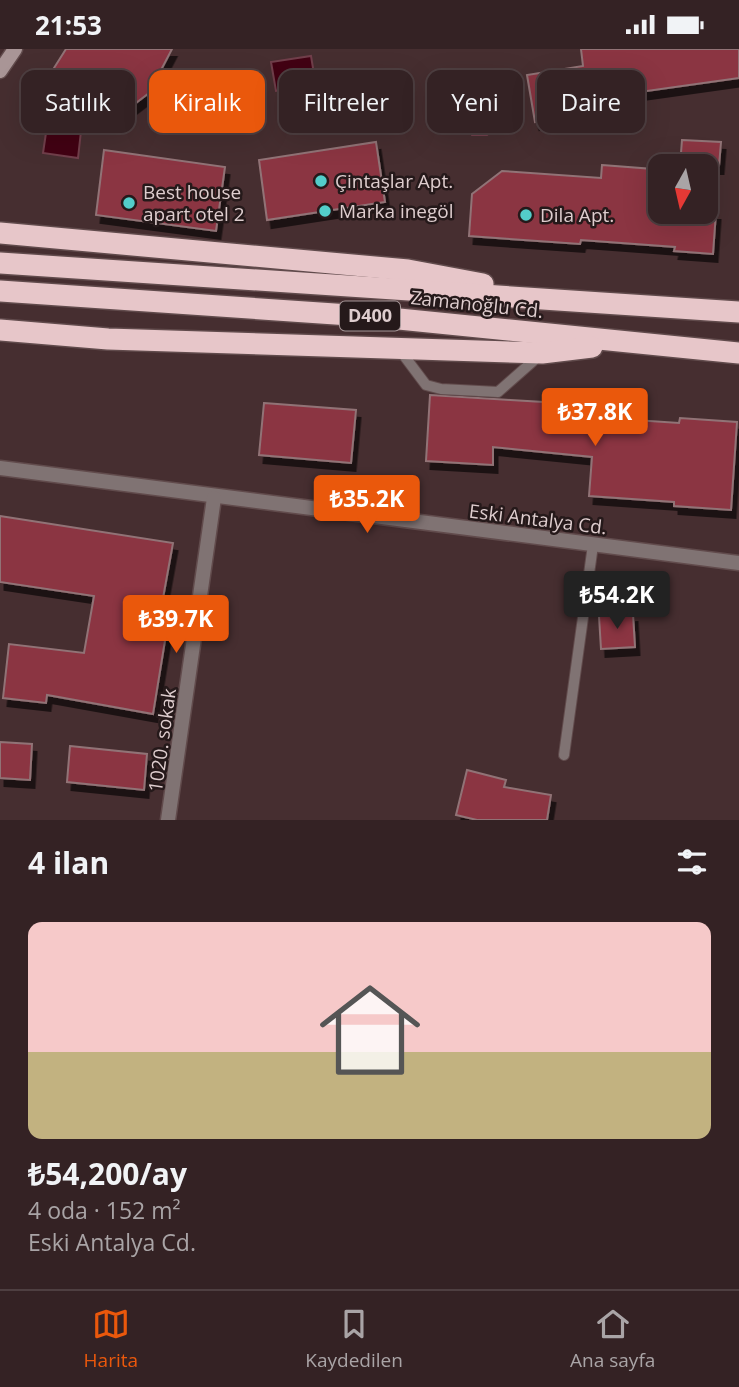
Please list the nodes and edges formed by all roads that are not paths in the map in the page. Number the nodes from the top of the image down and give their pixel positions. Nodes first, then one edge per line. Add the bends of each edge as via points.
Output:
1 (15, 49) edge
2 (0, 71) edge
3 (0, 233) edge
4 (0, 263) edge
5 (0, 291) edge
6 (584, 302) junction
7 (739, 312) edge
8 (0, 330) edge
9 (632, 343) junction
10 (396, 346) junction
11 (542, 353) junction
12 (739, 353) edge
13 (0, 468) edge
14 (214, 498) junction
15 (593, 545) junction
16 (739, 563) edge
17 (564, 755) dead end
18 (168, 820) edge

1 - 2 street
3 - 6 highway via 408,270
4 - 6 highway, Zamanoğlu Cd. / D400
5 - 9 highway, Zamanoğlu Cd. / D400 via 380,317
6 - 7 highway, Zamanoğlu Cd. / D400
8 - 10 highway via 121,339
9 - 11 highway
9 - 12 highway, Zamanoğlu Cd. / D400
10 - 11 highway
10 - 11 lane via 426,385 486,392 498,392
13 - 14 street, Eski Antalya Cd.
14 - 15 street, Eski Antalya Cd.
14 - 18 street, 1020. sokak
15 - 16 street, Eski Antalya Cd.
15 - 17 lane

